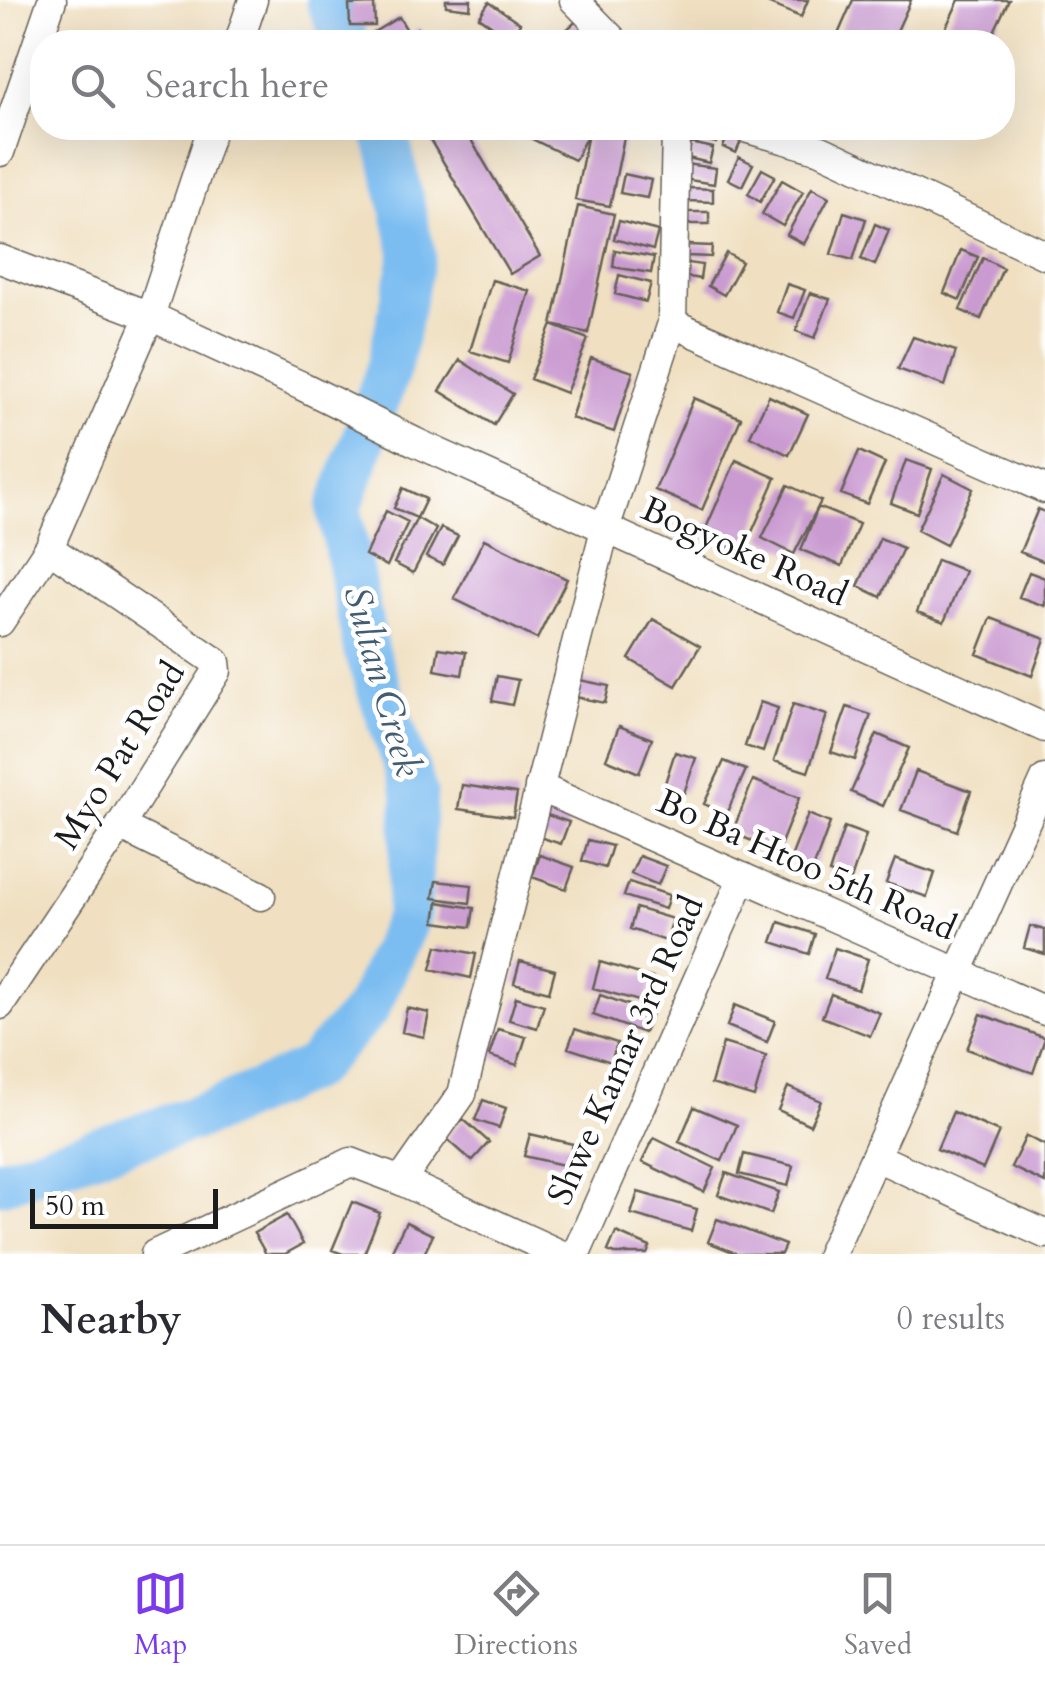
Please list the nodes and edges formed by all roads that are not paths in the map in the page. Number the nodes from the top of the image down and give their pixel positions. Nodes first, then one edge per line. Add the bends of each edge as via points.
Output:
1 (52, 0) edge
2 (253, 0) edge
3 (574, 0) edge
4 (42, 30) edge
5 (244, 30) edge
6 (603, 30) edge
7 (30, 64) edge
8 (208, 140) edge
9 (676, 140) edge
10 (786, 140) edge
11 (0, 152) edge
12 (1045, 255) edge
13 (0, 259) edge
14 (150, 316) junction
15 (672, 323) junction
16 (1045, 489) edge
17 (605, 528) junction
18 (49, 548) junction
19 (0, 622) edge
20 (1045, 728) edge
21 (1045, 779) edge
22 (538, 788) junction
23 (120, 826) junction
24 (744, 877) junction
25 (261, 896) dead end
26 (960, 972) junction
27 (0, 1005) edge
28 (1045, 1011) edge
29 (876, 1157) junction
30 (401, 1181) junction
31 (1045, 1234) edge
32 (155, 1254) edge
33 (560, 1254) edge
34 (576, 1254) edge
35 (830, 1254) edge

1 - 4 street
2 - 5 street
3 - 6 street
7 - 11 street
8 - 14 street
9 - 15 street
10 - 12 street
13 - 14 street, Bogyoke Road
14 - 17 street, Bogyoke Road
14 - 18 street
15 - 16 street
15 - 17 street
17 - 20 street, Bogyoke Road
17 - 22 street
18 - 19 street
18 - 23 street, Myo Pat Road via 216,662
21 - 26 street
22 - 24 street, Bo Ba Htoo 5th Road
22 - 30 street via 462,1094
23 - 25 street
23 - 27 street, Myo Pat Road
24 - 26 street, Bo Ba Htoo 5th Road
24 - 34 street, Shwe Kamar 3rd Road
26 - 28 street, Bo Ba Htoo 5th Road
26 - 29 street
29 - 31 street
29 - 35 street
30 - 32 street via 352,1162
30 - 33 street

